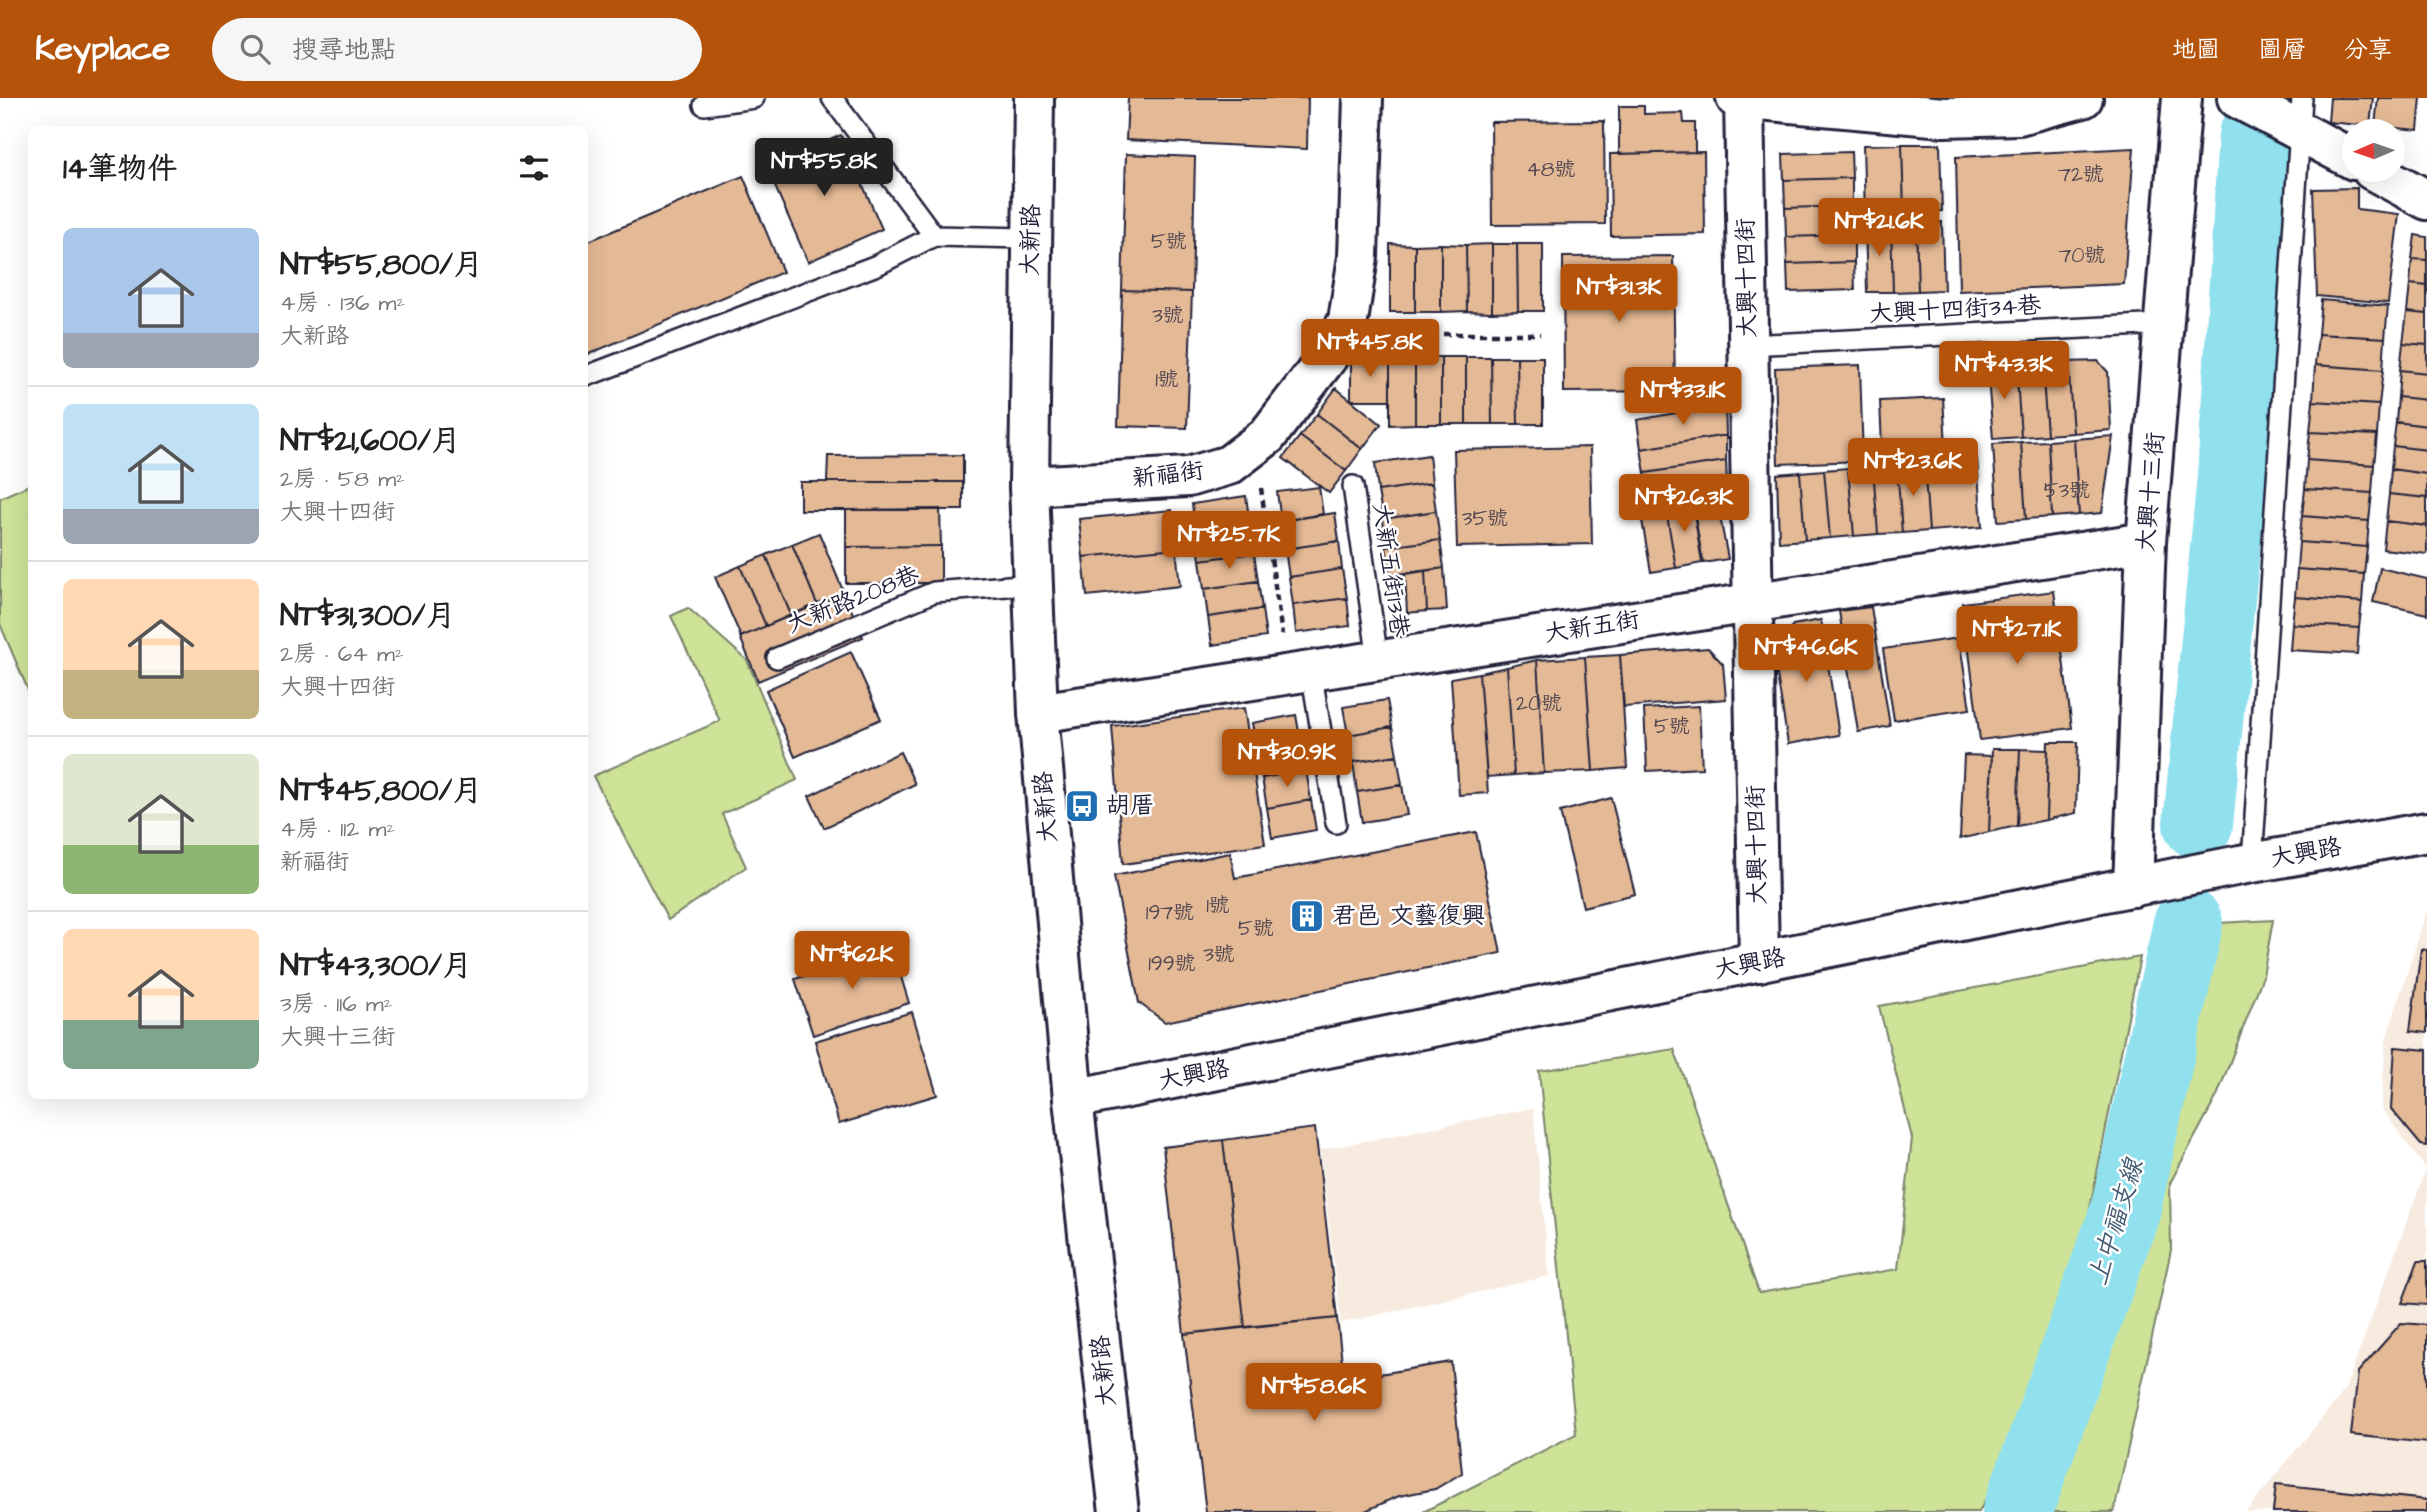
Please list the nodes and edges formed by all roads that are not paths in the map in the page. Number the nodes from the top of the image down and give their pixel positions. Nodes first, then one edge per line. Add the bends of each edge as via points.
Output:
1 (754, 98) edge
2 (832, 98) edge
3 (1034, 98) edge
4 (1363, 98) edge
5 (2082, 98) edge
6 (2182, 98) edge
7 (2237, 98) edge
8 (1741, 99) edge
9 (704, 105) dead end
10 (1943, 108) edge
11 (2301, 114) edge
12 (2342, 150) edge
13 (2394, 182) edge
14 (2427, 200) edge
15 (934, 236) junction
16 (1031, 238) junction
17 (2165, 324) junction
18 (1748, 345) junction
19 (588, 375) edge
20 (1029, 486) junction
21 (1353, 486) dead end
22 (2146, 542) junction
23 (1033, 584) junction
24 (1753, 603) junction
25 (777, 658) dead end
26 (1378, 660) junction
27 (1311, 670) junction
28 (1038, 713) junction
29 (1336, 823) dead end
30 (2427, 832) edge
31 (2252, 862) junction
32 (2133, 887) junction
33 (1759, 962) junction
34 (1073, 1100) junction
35 (1119, 1512) edge

1 - 9 lane
2 - 15 lane
3 - 16 street, 大新路
4 - 20 street, 新福街 via 1358,257 1348,321 1327,358 1267,436 1229,465 1188,477
5 - 10 street via 2018,115
6 - 17 street, 大興十三街
7 - 11 street
8 - 10 street
8 - 18 street, 大興十四街
11 - 12 street
11 - 31 lane
13 - 14 street
15 - 16 lane
15 - 19 lane via 877,265
16 - 20 street, 大新路
17 - 18 lane, 大興十四街34巷
17 - 22 street, 大興十三街
18 - 24 street, 大興十四街
20 - 23 street, 大新路
21 - 26 lane, 大新五街13巷
22 - 24 street, 大新五街
22 - 32 street, 大興十三街
23 - 25 lane, 大新路208巷 via 934,592
23 - 28 street, 大新路
24 - 26 street, 大新五街
24 - 33 street, 大興十四街
26 - 27 street, 大新五街
27 - 28 street, 大新五街
27 - 29 lane
28 - 34 street, 大新路
30 - 31 street, 大興路
31 - 32 street, 大興路
32 - 33 street, 大興路
33 - 34 street, 大興路
34 - 35 street, 大新路

